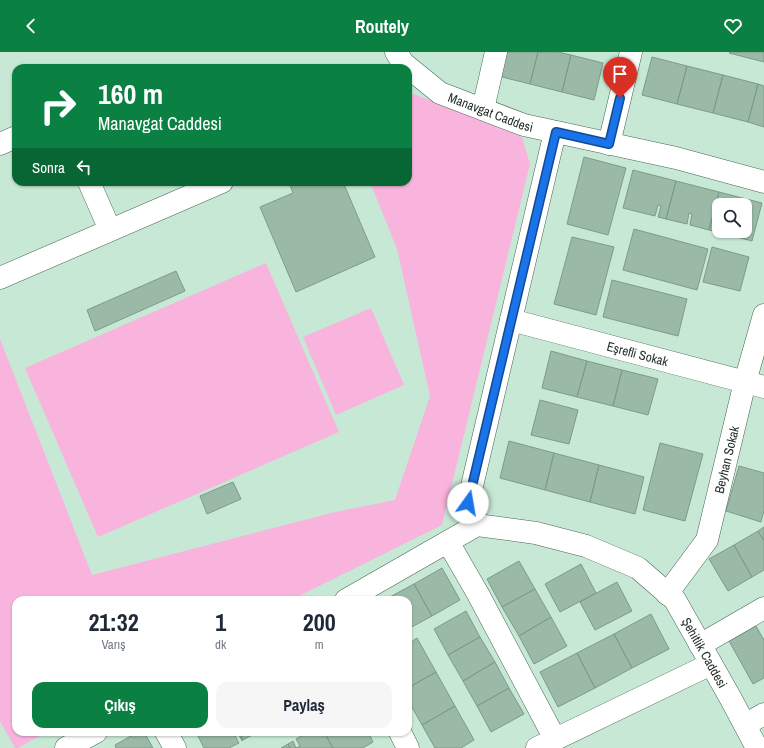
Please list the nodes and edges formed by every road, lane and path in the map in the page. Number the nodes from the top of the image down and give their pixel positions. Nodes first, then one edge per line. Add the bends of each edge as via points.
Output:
1 (396, 52) edge
2 (496, 52) edge
3 (632, 52) edge
4 (404, 64) edge
5 (412, 72) edge
6 (483, 109) junction
7 (556, 132) junction
8 (12, 139) edge
9 (0, 144) edge
10 (609, 144) junction
11 (764, 182) edge
12 (91, 186) edge
13 (213, 186) edge
14 (110, 230) junction
15 (0, 278) edge
16 (764, 315) edge
17 (511, 320) junction
18 (754, 385) edge
19 (477, 525) junction
20 (448, 542) junction
21 (667, 594) junction
22 (353, 596) edge
23 (764, 608) edge
24 (700, 645) junction
25 (711, 664) junction
26 (764, 714) edge
27 (745, 725) junction
28 (88, 736) edge
29 (168, 736) edge
30 (402, 736) edge
31 (546, 744) edge
32 (66, 748) edge
33 (175, 748) edge
34 (408, 748) edge
35 (757, 748) edge

1 - 4 street, Manavgat Caddesi
2 - 6 street
3 - 10 street
5 - 6 street, Manavgat Caddesi via 440,93
6 - 7 street, Manavgat Caddesi via 524,125
7 - 10 street, Manavgat Caddesi
7 - 17 street
8 - 9 street
10 - 11 street, Manavgat Caddesi via 676,158
12 - 14 street
13 - 14 street
14 - 15 street
16 - 18 street, Beyhan Sokak
17 - 18 street, Eşrefli Sokak
17 - 19 street via 468,503
18 - 21 street, Beyhan Sokak via 707,540
19 - 20 street
19 - 21 street, Şehitlik Caddesi via 536,533 586,546 638,568
20 - 22 street
20 - 31 street via 482,601
21 - 24 street, Şehitlik Caddesi via 675,600
23 - 24 street
24 - 25 street, Şehitlik Caddesi
25 - 27 street, Şehitlik Caddesi
25 - 31 street
26 - 27 street
27 - 35 street, Şehitlik Caddesi
28 - 32 street
29 - 33 street
30 - 34 street

